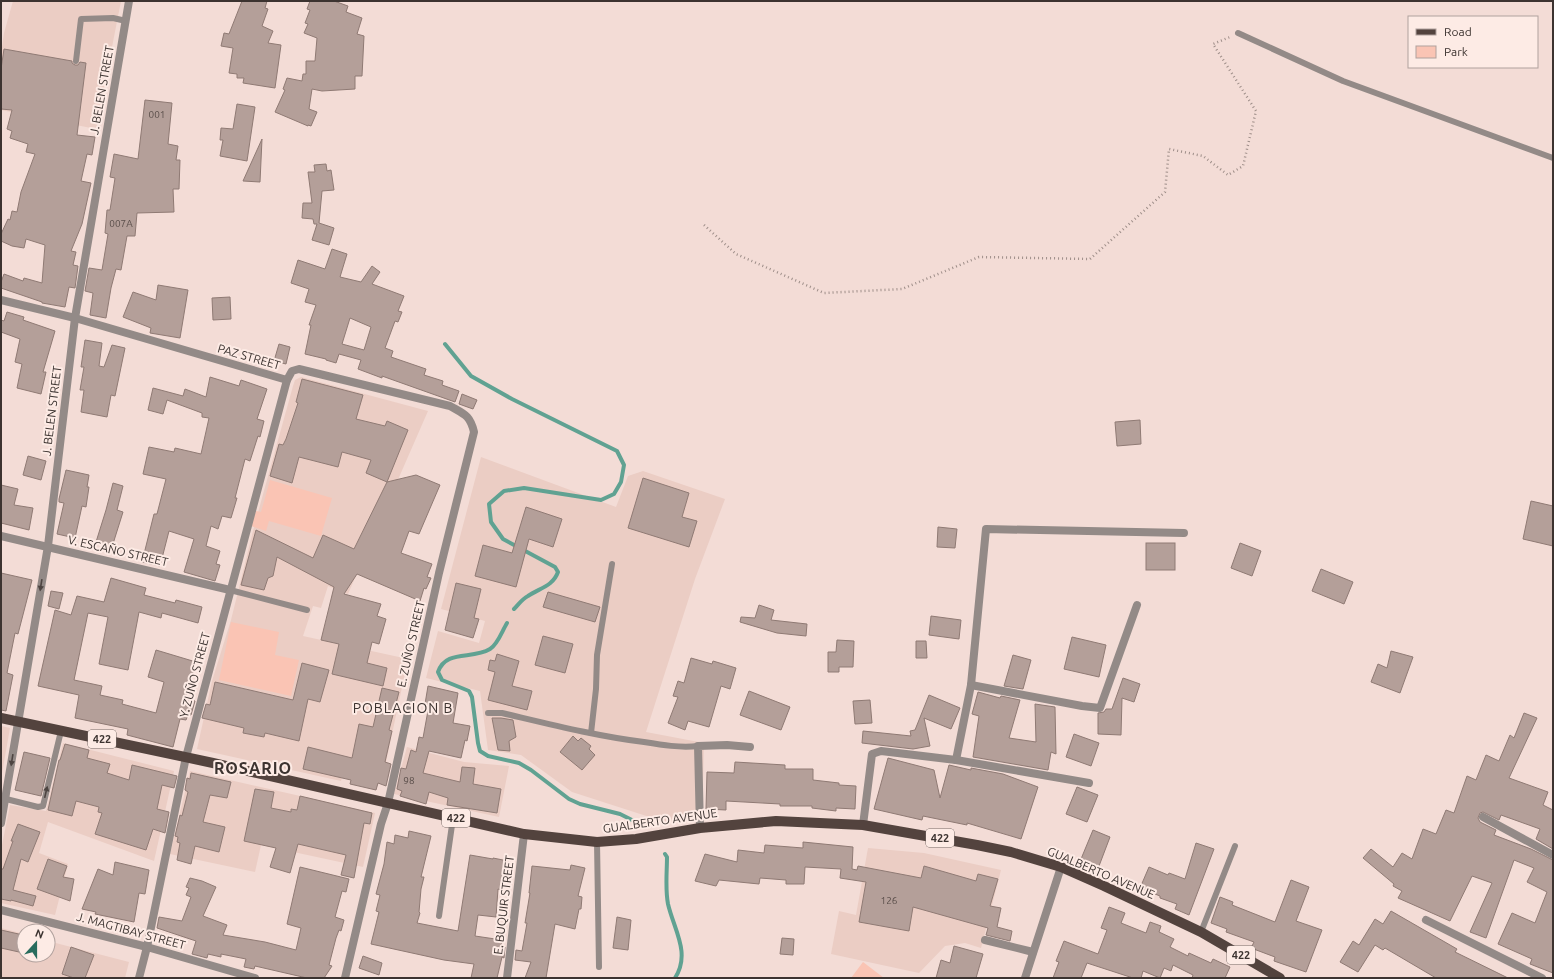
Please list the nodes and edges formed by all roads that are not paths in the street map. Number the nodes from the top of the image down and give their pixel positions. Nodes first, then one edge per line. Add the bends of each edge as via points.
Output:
1 (130, 1) edge
2 (126, 21) junction
3 (1238, 33) road end
4 (76, 61) dead end
5 (1553, 158) edge
6 (1, 300) edge
7 (75, 318) junction
8 (287, 380) junction
9 (474, 432) joint
10 (1184, 533) dead end
11 (1, 536) edge
12 (48, 546) junction
13 (612, 564) dead end
14 (230, 590) junction
15 (1137, 605) dead end
16 (307, 610) dead end
17 (971, 685) junction
18 (488, 713) dead end
19 (1, 718) edge
20 (19, 721) junction
21 (61, 730) junction
22 (591, 734) junction
23 (698, 746) junction
24 (750, 747) dead end
25 (186, 757) junction
26 (956, 760) junction
27 (1089, 783) dead end
28 (6, 799) junction
29 (388, 803) junction
30 (1483, 817) dead end
31 (453, 818) junction
32 (1, 824) edge
33 (863, 825) junction
34 (700, 828) junction
35 (524, 834) junction
36 (597, 842) junction
37 (1234, 846) dead end
38 (1553, 856) edge
39 (1061, 867) junction
40 (1, 910) edge
41 (439, 916) dead end
42 (1426, 920) dead end
43 (1201, 932) junction
44 (985, 940) dead end
45 (147, 946) junction
46 (1033, 952) junction
47 (599, 967) dead end
48 (139, 978) edge
49 (255, 978) edge
50 (345, 978) edge
51 (507, 978) edge
52 (1025, 978) edge
53 (1280, 978) edge
54 (1542, 978) edge

1 - 2 street, J. BELEN STREET
2 - 4 lane via 113,18 81,19
2 - 7 street, J. BELEN STREET
3 - 5 lane via 1343,81
6 - 7 street, PAZ STREET
7 - 8 street, PAZ STREET
7 - 12 street, J. BELEN STREET
8 - 9 street, PAZ STREET via 292,371 299,369 450,406 472,422
8 - 14 street, Y. ZUÑO STREET
9 - 29 street, E. ZUÑO STREET via 439,573
10 - 17 street via 986,529
11 - 12 street, V. ESCAÑO STREET
12 - 14 street, V. ESCAÑO STREET
12 -> 20 street, J. BELEN STREET
13 - 22 lane via 597,655
14 - 16 lane
14 - 25 street, Y. ZUÑO STREET
15 - 17 street via 1100,708
17 - 26 street
18 - 22 lane via 502,712
19 - 20 main road, GUALBERTO AVENUE / 422
20 - 21 main road, GUALBERTO AVENUE / 422
20 -> 28 street, J. BELEN STREET
21 - 25 main road, GUALBERTO AVENUE / 422
28 -> 21 lane via 43,806
22 - 23 lane via 681,747
23 - 24 street
23 - 34 street
25 - 29 main road, GUALBERTO AVENUE / 422
25 - 45 street, Y. ZUÑO STREET
26 - 27 street
26 - 33 street via 881,751 872,754
28 - 32 street, J. BELEN STREET
29 - 31 main road, GUALBERTO AVENUE / 422
29 - 50 street, E. ZUÑO STREET
30 - 38 street
31 - 35 main road, GUALBERTO AVENUE / 422
31 - 41 lane
33 - 34 main road, GUALBERTO AVENUE / 422 via 776,821
33 - 39 main road, GUALBERTO AVENUE / 422 via 977,845
34 - 36 main road, GUALBERTO AVENUE / 422 via 636,839
35 - 36 main road, GUALBERTO AVENUE / 422
35 - 51 street, E. BUQUIR STREET
36 - 47 lane
37 - 43 lane
39 - 43 main road, GUALBERTO AVENUE / 422
39 - 46 street
40 - 45 street, J. MAGTIBAY STREET
42 - 54 street
43 - 53 main road, GUALBERTO AVENUE / 422
44 - 46 street
45 - 48 street, Y. ZUÑO STREET
45 - 49 street, J. MAGTIBAY STREET
46 - 52 street

